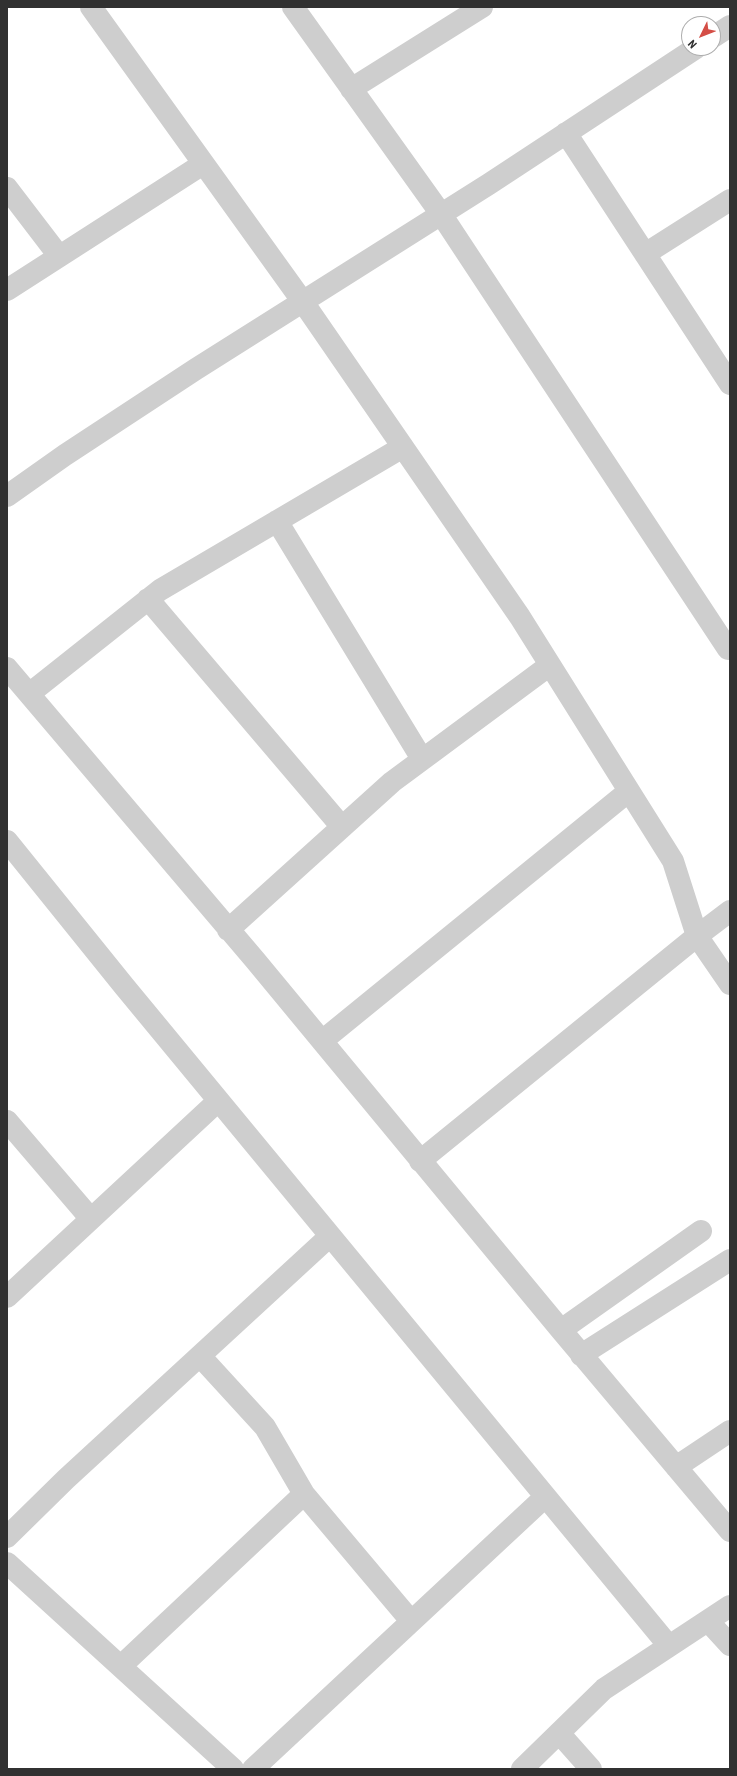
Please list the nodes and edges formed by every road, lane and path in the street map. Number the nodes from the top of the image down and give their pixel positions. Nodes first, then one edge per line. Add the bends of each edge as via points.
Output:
1 (91, 7) edge
2 (293, 7) edge
3 (482, 7) edge
4 (730, 26) edge
5 (721, 32) edge
6 (684, 56) edge
7 (351, 89) junction
8 (566, 133) junction
9 (203, 164) junction
10 (7, 188) edge
11 (730, 200) edge
12 (441, 214) junction
13 (645, 254) junction
14 (59, 256) junction
15 (7, 290) edge
16 (302, 302) junction
17 (729, 382) edge
18 (402, 447) junction
19 (7, 496) edge
20 (277, 521) junction
21 (148, 599) junction
22 (730, 648) edge
23 (550, 665) junction
24 (7, 668) edge
25 (29, 694) junction
26 (422, 759) junction
27 (629, 791) junction
28 (342, 827) junction
29 (7, 840) edge
30 (730, 910) edge
31 (228, 930) junction
32 (697, 936) junction
33 (730, 984) edge
34 (322, 1041) junction
35 (218, 1101) junction
36 (7, 1121) edge
37 (420, 1161) junction
38 (91, 1219) junction
39 (701, 1232) dead end
40 (330, 1236) junction
41 (730, 1260) edge
42 (7, 1297) edge
43 (561, 1330) junction
44 (581, 1355) junction
45 (200, 1356) junction
46 (730, 1431) edge
47 (676, 1467) junction
48 (304, 1494) junction
49 (545, 1497) junction
50 (730, 1531) edge
51 (7, 1537) edge
52 (7, 1563) edge
53 (730, 1606) edge
54 (411, 1621) junction
55 (708, 1621) junction
56 (730, 1645) edge
57 (669, 1646) junction
58 (121, 1666) junction
59 (559, 1733) junction
60 (233, 1769) edge
61 (253, 1769) edge
62 (522, 1769) edge
63 (591, 1769) edge

1 - 9 street
2 - 7 street
3 - 7 street
4 - 5 street
6 - 8 street
7 - 12 street
8 - 12 street
8 - 13 street
9 - 14 street
9 - 16 street
10 - 14 street
11 - 13 street
12 - 16 street
12 - 22 street via 728,649
13 - 17 street
14 - 15 street
16 - 18 street
16 - 19 street via 65,455
18 - 20 street
18 - 23 street via 520,617
20 - 21 street
20 - 26 street
21 - 25 street
21 - 28 street
23 - 26 street
23 - 27 street
24 - 25 street
25 - 31 street
26 - 28 street
27 - 32 street via 673,861
27 - 34 street
28 - 31 street
29 - 35 street
30 - 32 street
31 - 34 street
32 - 33 street
32 - 37 street
34 - 37 street
35 - 38 street
35 - 40 street
36 - 38 street
37 - 43 street
38 - 42 street
39 - 43 street
40 - 45 street
40 - 49 street
41 - 44 street
43 - 44 street
44 - 47 street
45 - 48 street via 265,1427
45 - 51 street
46 - 47 street
47 - 50 street
48 - 54 street
48 - 58 street
49 - 54 street
49 - 57 street
52 - 58 street
53 - 55 street
54 - 61 street
55 - 56 street
55 - 57 street
57 - 59 street via 604,1689
58 - 60 street
59 - 62 street
59 - 63 street

